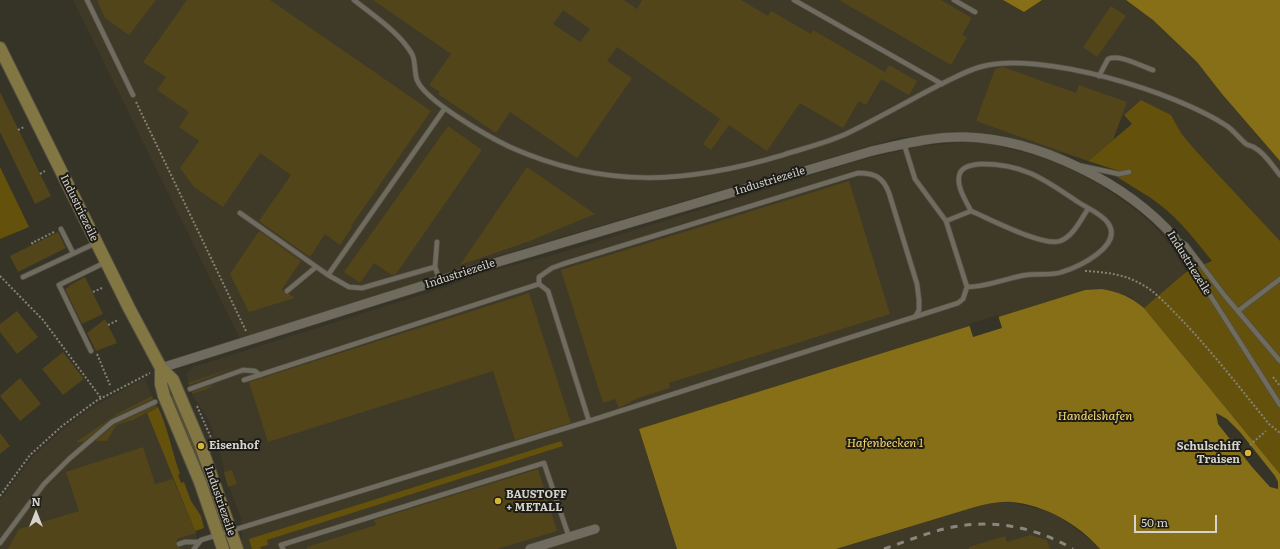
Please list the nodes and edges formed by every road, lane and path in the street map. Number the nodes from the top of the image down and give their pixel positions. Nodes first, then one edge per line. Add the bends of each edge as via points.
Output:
1 (87, 0) edge
2 (354, 0) edge
3 (794, 0) edge
4 (954, 0) edge
5 (975, 12) dead end
6 (0, 48) edge
7 (1153, 70) dead end
8 (1099, 76) junction
9 (942, 84) junction
10 (133, 94) joint
11 (445, 108) junction
12 (24, 127) dead end
13 (18, 130) dead end
14 (904, 144) junction
15 (1069, 162) junction
16 (45, 171) dead end
17 (1129, 172) dead end
18 (40, 174) dead end
19 (1280, 175) edge
20 (1088, 209) junction
21 (971, 211) junction
22 (240, 213) dead end
23 (946, 221) junction
24 (61, 229) joint
25 (1175, 238) junction
26 (438, 242) dead end
27 (96, 243) junction
28 (33, 244) dead end
29 (73, 253) junction
30 (106, 262) junction
31 (316, 267) junction
32 (435, 267) junction
33 (1080, 270) dead end
34 (328, 275) junction
35 (0, 276) edge
36 (23, 277) dead end
37 (1280, 279) edge
38 (440, 281) junction
39 (539, 284) junction
40 (967, 287) junction
41 (102, 288) dead end
42 (287, 291) dead end
43 (93, 292) dead end
44 (1238, 311) junction
45 (915, 317) junction
46 (118, 320) dead end
47 (108, 325) dead end
48 (250, 341) junction
49 (92, 351) joint
50 (1280, 361) edge
51 (161, 368) junction
52 (260, 375) junction
53 (244, 380) dead end
54 (110, 385) dead end
55 (190, 389) dead end
56 (101, 398) junction
57 (155, 402) dead end
58 (1280, 405) edge
59 (589, 420) junction
60 (1266, 431) dead end
61 (1280, 433) edge
62 (1250, 445) dead end
63 (0, 496) edge
64 (595, 529) dead end
65 (231, 530) junction
66 (219, 534) junction
67 (569, 537) junction
68 (198, 542) junction
69 (0, 543) edge
70 (178, 544) dead end
71 (194, 549) edge
72 (223, 549) edge
73 (237, 549) edge
74 (283, 549) edge
75 (530, 549) edge

1 - 10 lane
2 - 11 lane via 403,42 413,56 417,80
3 - 9 lane
4 - 5 lane
6 - 27 main road, Industriezeile
7 - 8 lane via 1112,58 1108,59
8 - 9 lane via 1047,66 1006,64 978,68
8 - 19 lane via 1175,100 1220,122 1233,130 1249,146 1256,148
9 - 11 lane via 832,140 732,168 662,179 582,171 536,157 486,135
10 - 48 path
11 - 34 lane
12 - 13 path
14 - 15 street, Industriezeile via 946,137 978,138 1004,142
14 - 23 lane via 915,178
14 - 38 street, Industriezeile via 864,153
15 - 17 lane via 1119,174
15 - 25 street, Industriezeile via 1130,198 1156,218
16 - 18 path
20 - 21 lane via 1067,237 1053,242 1035,238
20 - 21 lane via 1025,170 994,164 977,164 960,173 959,181
20 - 40 lane via 1105,219 1111,230 1111,237 1102,250 1080,265 1061,272 1025,275
21 - 23 lane
22 - 31 lane
23 - 40 lane
24 - 28 path
24 - 29 lane
25 - 44 lane via 1186,245
25 - 58 lane, Industriezeile via 1180,252
26 - 32 lane
27 - 29 lane
27 - 30 main road, Industriezeile
29 - 36 lane
30 - 49 lane via 59,285
30 - 51 main road, Industriezeile
31 - 34 lane
31 - 42 lane
32 - 34 lane via 362,288 349,286
32 - 38 lane
33 - 61 path via 1112,273 1128,278 1155,294 1194,333 1269,424
35 - 56 path via 43,320
37 - 44 lane
38 - 48 street, Industriezeile
39 - 45 lane via 539,277 563,264 858,173 870,173 879,176 889,193 917,284 919,310
39 - 52 lane
39 - 59 lane via 548,291
40 - 45 lane via 963,299 958,303
41 - 43 path
44 - 50 lane
45 - 59 lane
46 - 47 path
48 - 51 street, Industriezeile
49 - 54 path via 96,353
51 - 56 path
51 - 65 main road, Industriezeile via 173,380 201,446
51 - 66 main road, Industriezeile via 164,396
52 - 53 lane
52 - 55 lane via 255,371 243,370
56 - 63 path via 30,455
57 - 69 lane via 112,422 69,459 40,489
59 - 65 lane
60 - 62 path
64 - 67 street
65 - 66 lane
65 - 73 main road, Industriezeile
66 - 68 lane
66 - 72 main road, Industriezeile
67 - 74 lane via 544,463 281,545
67 - 75 street
68 - 70 lane
68 - 71 lane

